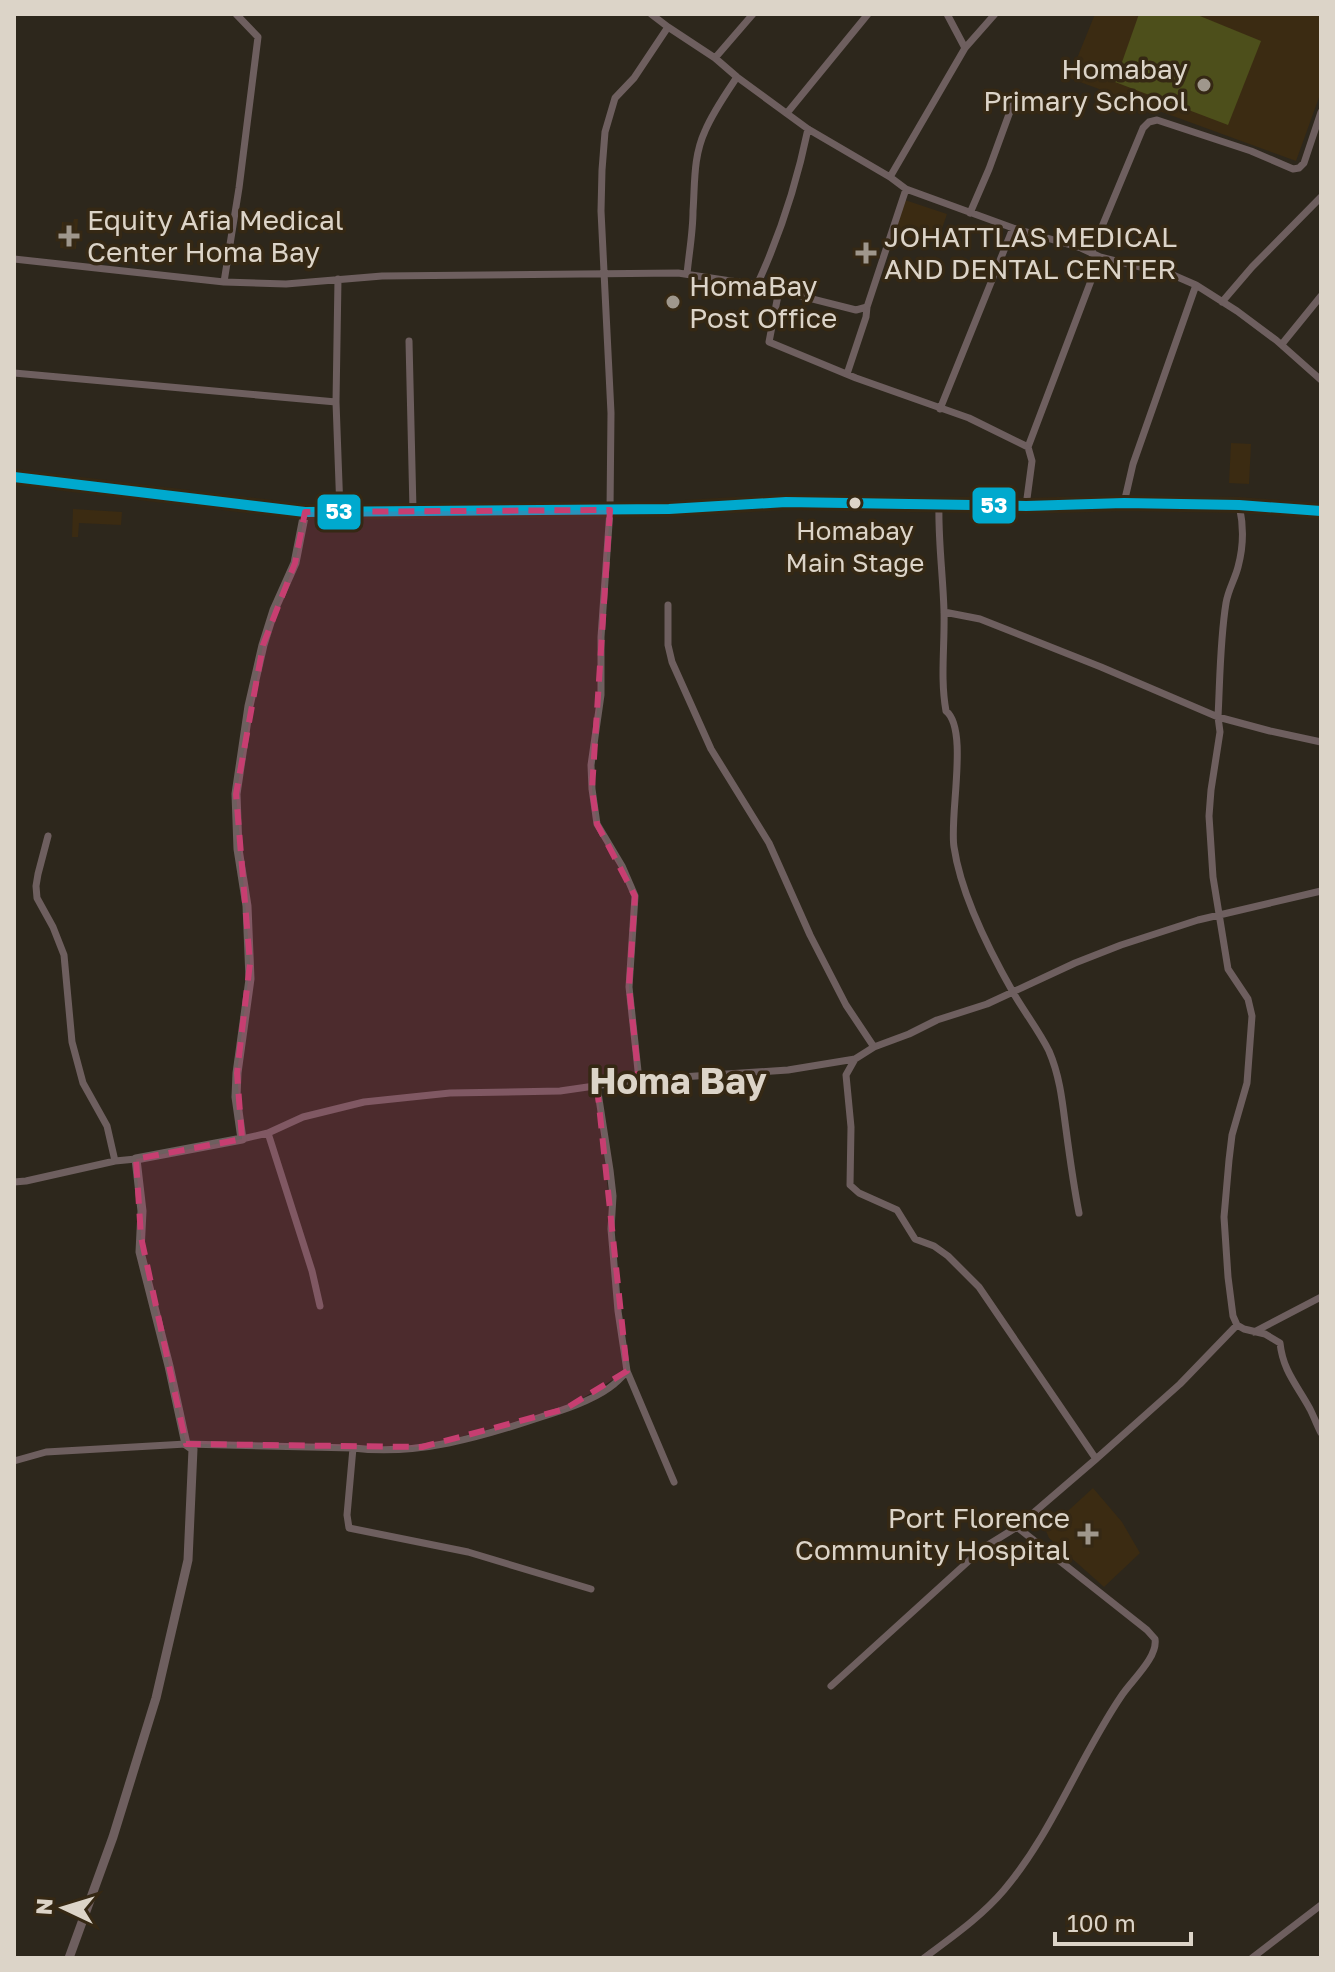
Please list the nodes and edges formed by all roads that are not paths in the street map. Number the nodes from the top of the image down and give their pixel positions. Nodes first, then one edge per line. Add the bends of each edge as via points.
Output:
1 (236, 14) edge
2 (651, 14) edge
3 (753, 14) edge
4 (868, 14) edge
5 (947, 14) edge
6 (995, 14) edge
7 (668, 27) junction
8 (965, 48) junction
9 (715, 58) junction
10 (737, 77) junction
11 (1012, 106) dead end
12 (1321, 112) edge
13 (787, 113) junction
14 (808, 129) junction
15 (890, 177) junction
16 (906, 189) junction
17 (1321, 197) edge
18 (970, 213) junction
19 (1013, 228) junction
20 (1091, 253) junction
21 (1100, 257) junction
22 (14, 259) edge
23 (605, 273) junction
24 (687, 274) junction
25 (338, 279) junction
26 (224, 282) junction
27 (757, 285) junction
28 (1196, 285) junction
29 (779, 290) junction
30 (1321, 296) edge
31 (1222, 302) junction
32 (867, 307) junction
33 (409, 341) dead end
34 (1282, 344) junction
35 (14, 373) edge
36 (1319, 373) edge
37 (847, 374) junction
38 (336, 402) junction
39 (940, 409) junction
40 (1028, 447) junction
41 (14, 477) edge
42 (1124, 503) junction
43 (939, 505) junction
44 (1239, 505) junction
45 (1026, 506) junction
46 (413, 510) junction
47 (610, 510) junction
48 (340, 511) junction
49 (1321, 511) edge
50 (305, 512) junction
51 (668, 605) dead end
52 (944, 612) junction
53 (1218, 717) junction
54 (1321, 742) edge
55 (48, 836) dead end
56 (1321, 891) edge
57 (1219, 914) junction
58 (1013, 993) junction
59 (874, 1047) junction
60 (855, 1059) junction
61 (636, 1080) junction
62 (597, 1086) junction
63 (268, 1133) junction
64 (242, 1139) junction
65 (136, 1159) junction
66 (115, 1161) junction
67 (14, 1182) edge
68 (1079, 1213) dead end
69 (1321, 1297) edge
70 (320, 1306) dead end
71 (1237, 1325) junction
72 (1254, 1332) junction
73 (627, 1371) junction
74 (1321, 1433) edge
75 (186, 1444) junction
76 (353, 1448) junction
77 (1096, 1459) junction
78 (14, 1461) edge
79 (674, 1482) dead end
80 (1017, 1527) junction
81 (591, 1589) dead end
82 (831, 1686) dead end
83 (1321, 1905) edge
84 (69, 1958) edge
85 (924, 1958) edge
86 (1252, 1958) edge

1 - 26 street via 258,37
2 - 7 street
3 - 9 street
4 - 13 street
5 - 8 street
6 - 8 street
7 - 9 street
7 - 23 street via 615,98 605,132
8 - 15 street
9 - 10 street
10 - 13 street
10 - 24 street via 696,157
11 - 18 street
12 - 20 street via 1304,163 1293,169 1157,120 1149,122
13 - 14 street
14 - 15 street
14 - 27 street via 802,162
15 - 16 street
16 - 18 street
16 - 32 street
17 - 31 street
18 - 19 street
19 - 20 street
19 - 39 street
20 - 21 street
21 - 28 street
21 - 40 street
22 - 26 street
23 - 24 street
23 - 25 street
23 - 47 street
24 - 27 street
25 - 26 street
25 - 38 street
27 - 29 street
28 - 31 street
28 - 42 street
29 - 32 street via 856,310
29 - 37 street via 769,342
30 - 34 street
31 - 34 street
32 - 37 street
33 - 46 street
34 - 36 street
35 - 38 street
37 - 39 street
38 - 48 street
39 - 40 street
40 - 45 street via 1032,461
41 - 50 highway
42 - 44 highway
42 - 45 highway
43 - 45 highway
43 - 47 highway via 769,502
43 - 52 street
44 - 49 highway
44 - 53 street via 1242,545 1225,606
46 - 47 highway
46 - 48 highway
47 - 61 street via 601,695 591,765 597,824 635,896 629,987
48 - 50 highway
50 - 64 street via 295,563 263,645 236,794 250,963 237,1073
51 - 59 street via 668,645 692,709 720,766 769,843 846,1005
52 - 53 street via 980,619
52 - 58 street via 942,688 957,740 954,848 977,922
53 - 54 street
53 - 57 street via 1209,816
55 - 66 street via 37,898 64,955 72,1042 83,1083 107,1126
56 - 57 street
57 - 58 street via 1075,963
57 - 71 street via 1228,969 1248,999 1252,1016 1247,1083 1232,1135 1224,1217
58 - 59 street
58 - 68 street via 1044,1042 1059,1080
59 - 60 street
60 - 61 street via 788,1070
60 - 77 street via 846,1075 850,1185 897,1210 915,1239 948,1256 979,1287
61 - 62 street
62 - 63 street via 364,1102 303,1117
62 - 73 street via 613,1196 611,1229
63 - 64 street
63 - 70 street
64 - 65 street
65 - 66 street
65 - 75 street via 140,1252
66 - 67 street
69 - 72 street
71 - 72 street
71 - 77 street
72 - 74 street via 1280,1343 1282,1359
73 - 76 street via 608,1389 565,1409 492,1433 422,1447
73 - 79 street
75 - 76 street
75 - 78 street via 46,1452
75 - 84 street via 193,1449 188,1560 181,1591 156,1698
76 - 81 street via 349,1528 468,1552
77 - 80 street
80 - 82 street via 983,1548
80 - 85 street via 1147,1630 1155,1639 1155,1651 1120,1699 1036,1849 983,1914
83 - 86 street

